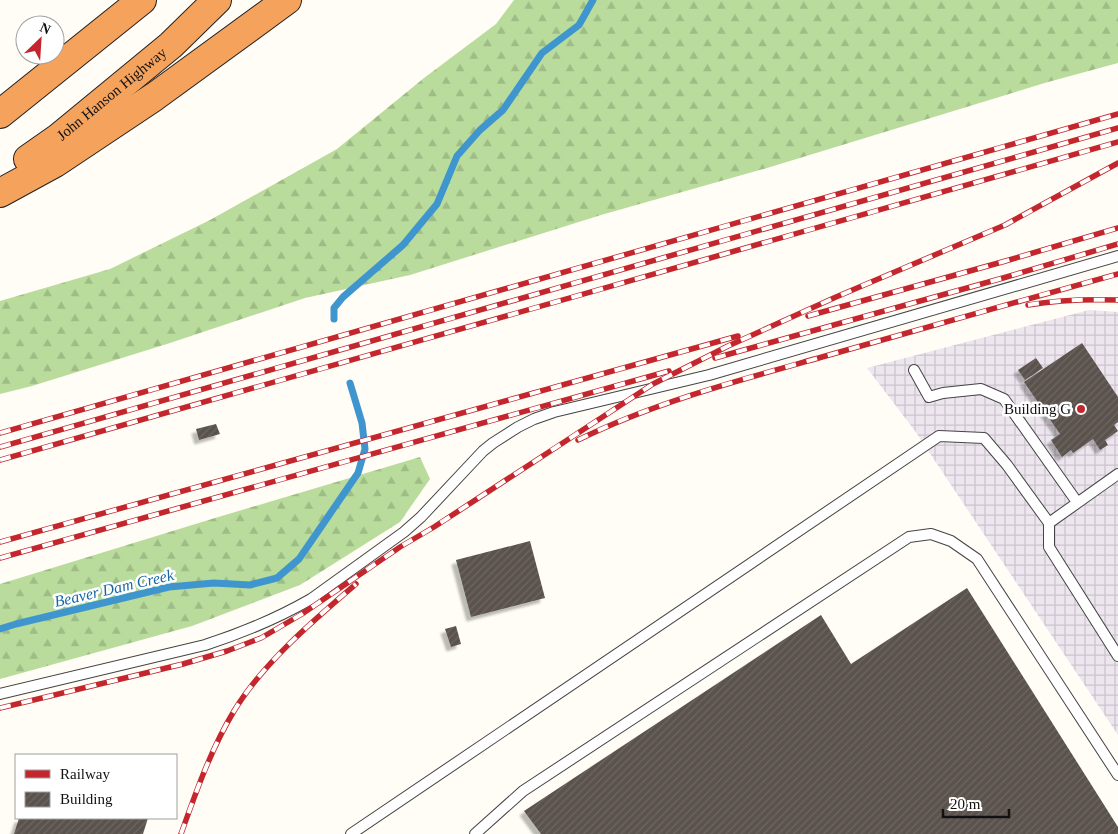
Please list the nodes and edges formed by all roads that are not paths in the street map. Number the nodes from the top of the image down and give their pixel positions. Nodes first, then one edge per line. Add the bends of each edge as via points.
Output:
1 (142, 0) edge
2 (217, 0) edge
3 (287, 0) edge
4 (0, 114) edge
5 (0, 179) edge
6 (0, 193) edge
7 (1118, 256) edge
8 (914, 370) dead end
9 (1118, 474) edge
10 (1077, 502) junction
11 (1049, 523) junction
12 (1118, 656) edge
13 (0, 694) edge
14 (1118, 775) edge
15 (351, 834) edge
16 (475, 834) edge

1 - 4 highway
2 - 5 highway, John Hanson Highway via 171,45 58,138
3 - 6 highway via 154,97 55,163
7 - 13 lane via 709,375 534,419 483,451 404,532 297,608 205,645
8 - 10 lane via 929,397 981,389 1004,399
9 - 10 lane
10 - 11 lane
11 - 12 lane via 1049,547
11 - 15 lane via 984,438 939,436
14 - 16 lane via 977,559 951,541 931,534 909,537 556,769 523,791

